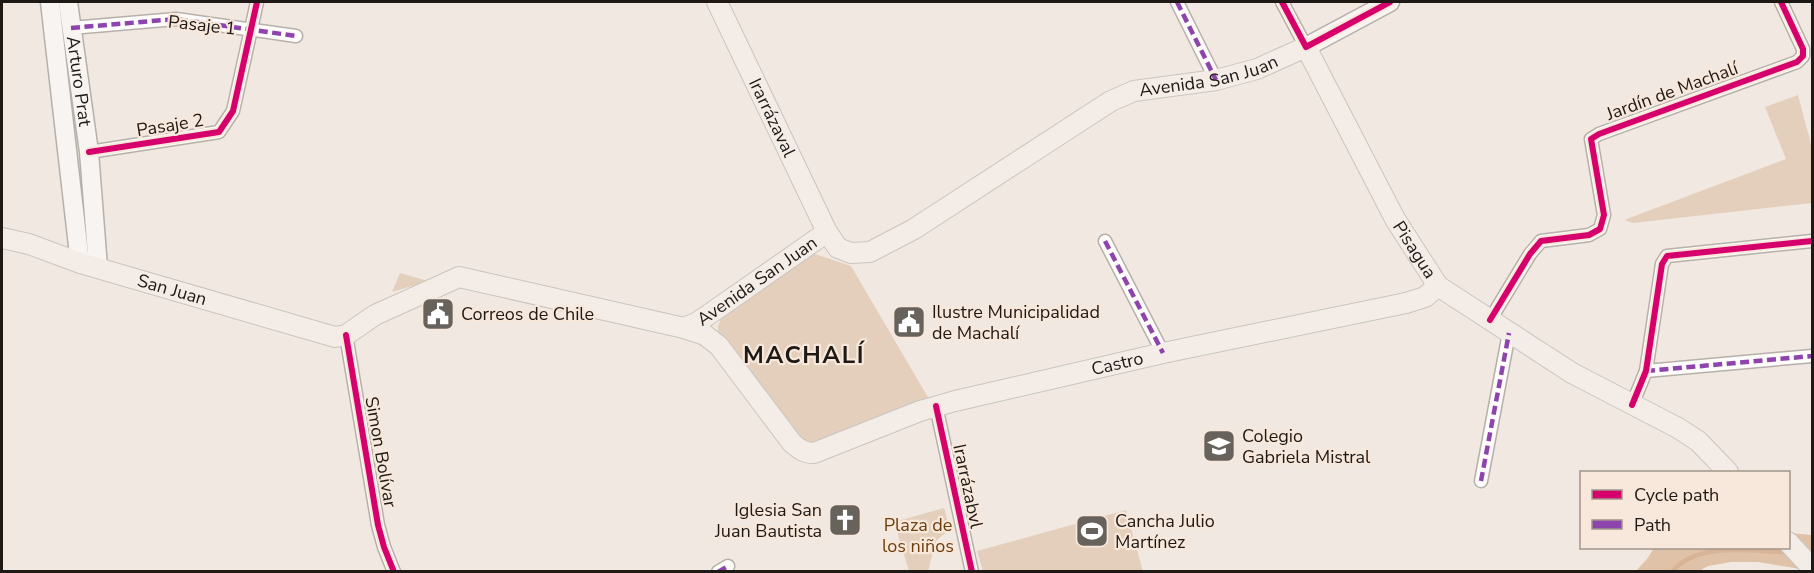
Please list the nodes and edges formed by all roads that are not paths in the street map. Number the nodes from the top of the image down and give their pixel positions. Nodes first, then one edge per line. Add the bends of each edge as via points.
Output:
1 (50, 2) edge
2 (68, 2) edge
3 (257, 2) edge
4 (717, 2) edge
5 (1177, 2) edge
6 (1282, 2) edge
7 (1390, 2) edge
8 (1781, 2) edge
9 (72, 28) junction
10 (250, 30) junction
11 (296, 36) dead end
12 (1306, 47) junction
13 (1216, 80) junction
14 (89, 152) junction
15 (827, 232) junction
16 (2, 238) edge
17 (1812, 241) edge
18 (1104, 242) dead end
19 (89, 265) junction
20 (1438, 286) junction
21 (1490, 320) junction
22 (684, 328) junction
23 (1509, 333) junction
24 (346, 335) junction
25 (1163, 353) junction
26 (1812, 356) edge
27 (1646, 371) junction
28 (1632, 405) junction
29 (936, 406) junction
30 (1727, 471) edge
31 (1481, 481) dead end
32 (1790, 544) edge
33 (1812, 568) edge
34 (394, 572) edge
35 (972, 572) edge

1 - 19 main road, Arturo Prat
2 - 9 main road, Arturo Prat
3 - 10 street, Pasaje 2
4 - 15 main road, Irarrázaval
5 - 13 street
6 - 12 street, Pisagua
7 - 12 main road
8 - 21 street, Jardín de Machalí via 1803,48 1803,56 1797,62 1591,139 1604,215 1600,229 1589,235 1541,241
9 - 10 street, Pasaje 1 via 176,19
9 - 14 main road, Arturo Prat
10 - 11 street, Pasaje 1
10 - 14 street, Pasaje 2 via 233,111 219,132
12 - 13 main road, Avenida San Juan via 1257,69
12 - 20 main road, Pisagua via 1395,219
13 - 15 main road, Avenida San Juan via 1134,91 1111,101 914,229 870,252 851,253 838,248
14 - 19 main road, Arturo Prat
15 - 22 main road, Avenida San Juan
16 - 19 main road, San Juan
17 - 27 street via 1667,256 1662,264
18 - 25 street
19 - 24 main road, San Juan via 334,337
20 - 21 main road, Pisagua
20 - 25 main road, Castro via 1425,297 1406,303
21 - 23 main road, Pisagua
22 - 24 main road, Avenida San Juan via 459,277 375,315
22 - 29 main road, Castro via 705,335 719,346 799,450 807,453
23 - 28 main road, Pisagua
23 - 31 street
24 - 34 street, Simon Bolívar via 378,525
25 - 29 main road, Castro
26 - 27 street
27 - 28 street
28 - 30 main road, Pisagua via 1698,441
29 - 35 street, Irarrázabvl
32 - 33 main road

